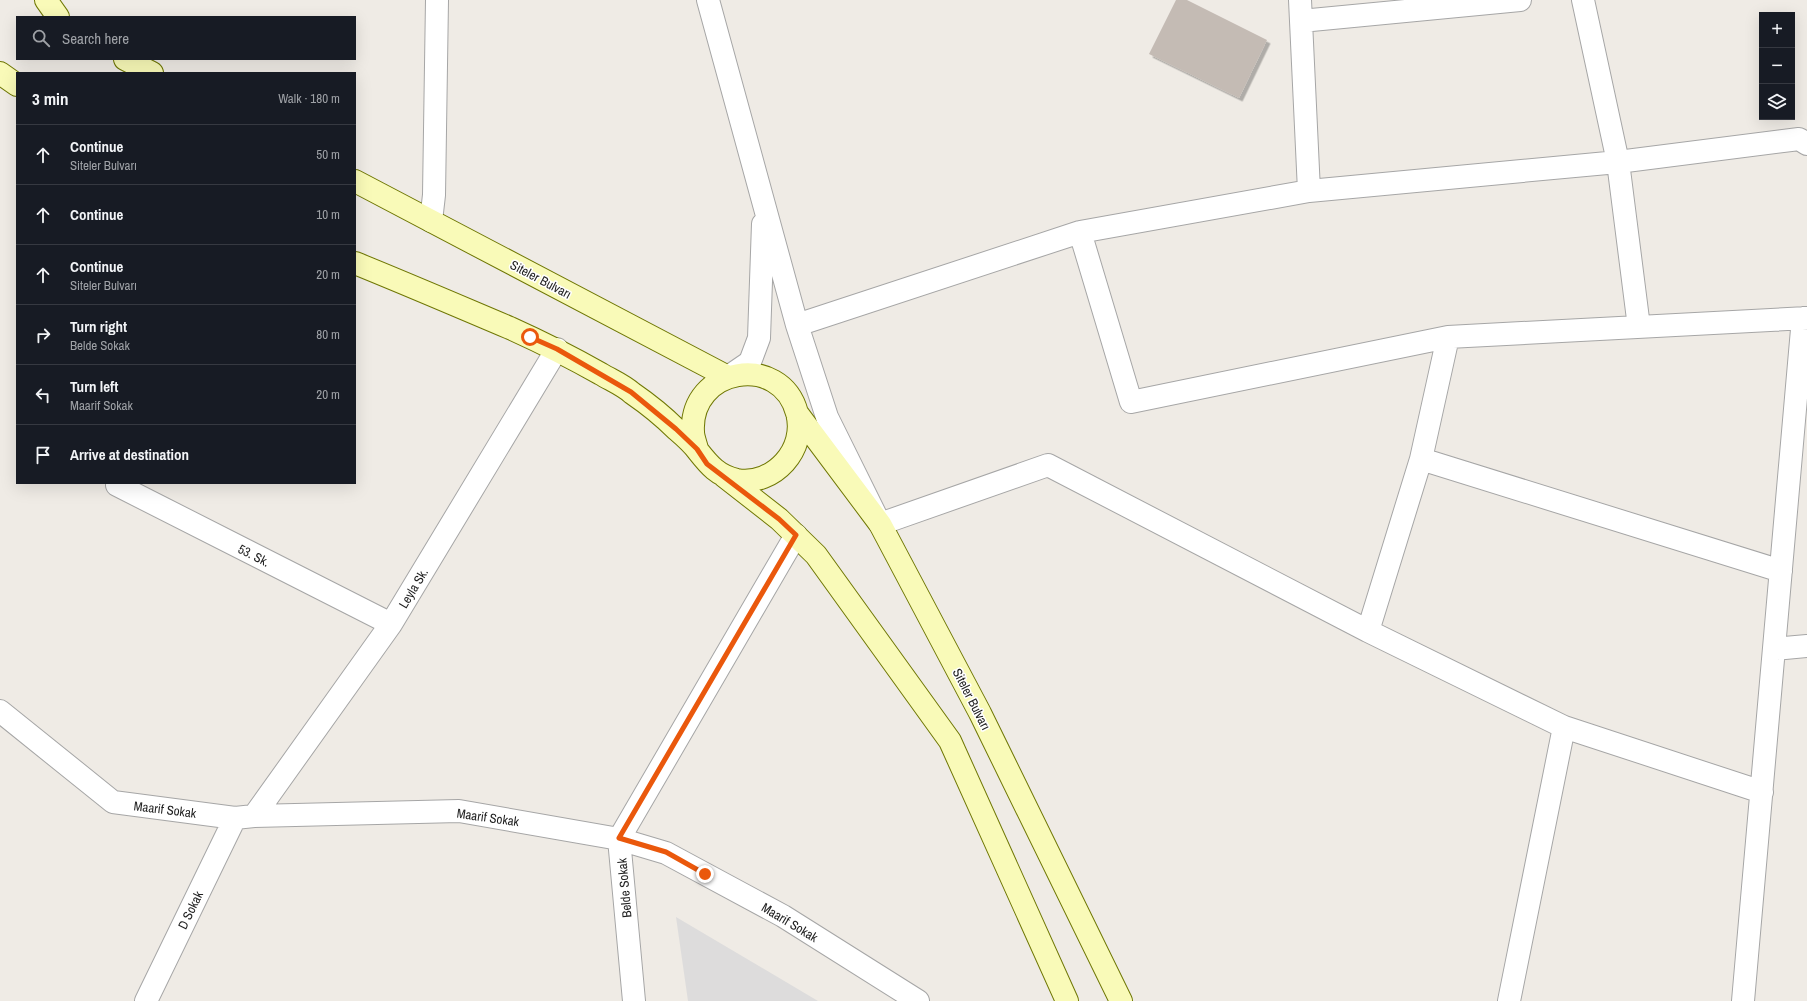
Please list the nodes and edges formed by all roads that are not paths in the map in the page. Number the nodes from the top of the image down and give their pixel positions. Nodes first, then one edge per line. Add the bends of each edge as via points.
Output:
1 (46, 0) edge
2 (437, 0) edge
3 (708, 0) edge
4 (1520, 0) edge
5 (1583, 0) edge
6 (1300, 10) edge
7 (57, 16) edge
8 (127, 60) edge
9 (150, 72) edge
10 (0, 73) edge
11 (16, 84) edge
12 (1807, 144) edge
13 (1618, 162) junction
14 (356, 182) edge
15 (1309, 191) junction
16 (763, 203) junction
17 (431, 221) junction
18 (1080, 232) junction
19 (356, 263) edge
20 (1805, 318) edge
21 (798, 325) junction
22 (1639, 327) junction
23 (1448, 337) junction
24 (557, 349) junction
25 (728, 377) junction
26 (797, 413) junction
27 (697, 449) junction
28 (1421, 459) junction
29 (721, 474) junction
30 (117, 484) edge
31 (880, 524) junction
32 (796, 535) junction
33 (1781, 571) junction
34 (391, 624) junction
35 (1368, 631) junction
36 (1807, 646) edge
37 (1774, 649) junction
38 (0, 711) edge
39 (1564, 727) junction
40 (1762, 792) junction
41 (244, 817) junction
42 (619, 838) junction
43 (146, 1001) edge
44 (634, 1001) edge
45 (918, 1001) edge
46 (1067, 1001) edge
47 (1121, 1001) edge
48 (1509, 1001) edge
49 (1743, 1001) edge

1 - 7 main road
2 - 17 street via 434,195
3 - 16 street
4 - 6 street
5 - 13 street
6 - 15 street
8 - 9 main road
10 - 11 main road
12 - 13 street via 1799,139
13 - 15 street
13 - 22 street
14 - 17 main road, Siteler Bulvarı
15 - 18 street
16 - 21 street
16 - 25 street via 759,338 750,362
17 - 25 main road, Siteler Bulvarı
18 - 21 street
18 - 23 street via 1131,402
19 - 24 main road
20 - 22 street
20 - 33 street
21 - 31 street via 827,417
22 - 23 street
23 - 28 street
24 - 27 main road via 631,392
24 - 34 street, Leyla Sk.
25 - 26 main road via 745,374 762,376 778,384 790,397
25 - 27 main road via 712,386 696,409 693,432
26 - 29 main road via 799,430 795,448 786,463 772,474 755,480 738,480
26 - 31 main road, Siteler Bulvarı
27 - 29 main road via 707,464
28 - 33 street
28 - 35 street
29 - 32 main road
30 - 34 street, 53. Sk.
31 - 35 street via 1048,465
31 - 47 main road, Siteler Bulvarı via 980,713
32 - 42 street
32 - 46 main road via 816,555 950,742
33 - 37 street
34 - 41 street, Leyla Sk.
35 - 39 street
36 - 37 street
37 - 40 street
38 - 41 street, Maarif Sokak via 113,802
39 - 40 street
39 - 48 street
40 - 49 street
41 - 42 street, Maarif Sokak via 460,811
41 - 43 street, D Sokak
42 - 44 street, Belde Sokak
42 - 45 street, Maarif Sokak via 666,852 783,916

